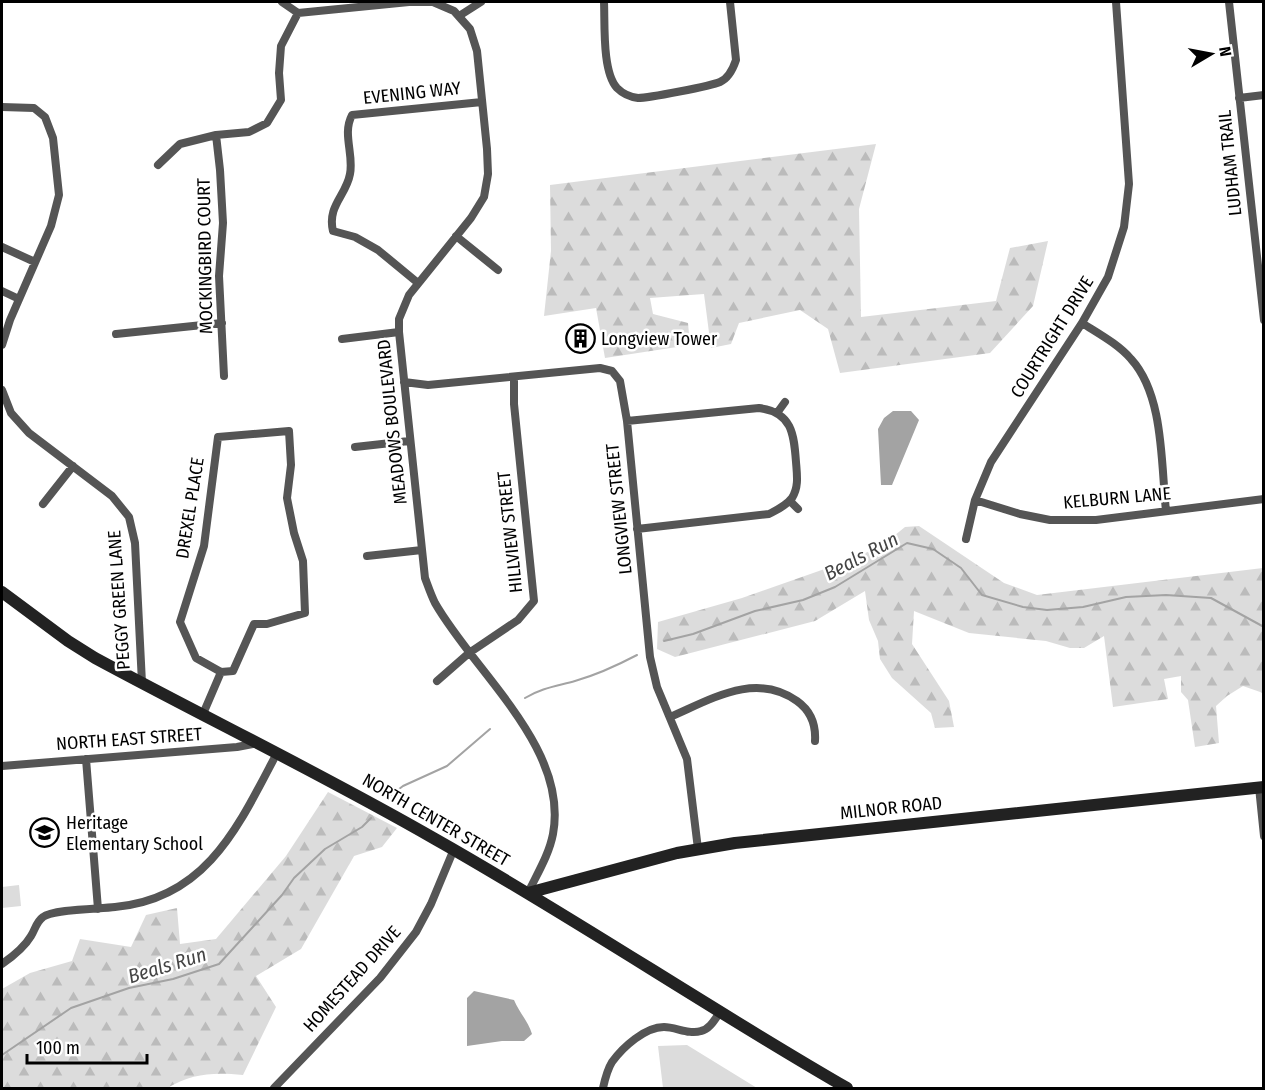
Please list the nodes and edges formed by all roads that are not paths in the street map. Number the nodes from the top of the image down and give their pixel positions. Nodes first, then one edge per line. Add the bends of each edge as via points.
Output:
1 (282, 2) edge
2 (481, 2) edge
3 (604, 2) edge
4 (730, 2) edge
5 (1116, 2) edge
6 (1229, 2) edge
7 (355, 4) edge
8 (298, 13) junction
9 (459, 16) junction
10 (1263, 95) edge
11 (1239, 98) junction
12 (482, 102) junction
13 (2, 107) edge
14 (216, 135) junction
15 (158, 165) dead end
16 (456, 236) junction
17 (2, 247) edge
18 (35, 262) junction
19 (498, 270) dead end
20 (418, 283) junction
21 (2, 291) edge
22 (19, 299) junction
23 (1263, 320) edge
24 (222, 323) junction
25 (1082, 323) junction
26 (399, 332) junction
27 (116, 334) dead end
28 (342, 339) dead end
29 (2, 345) edge
30 (224, 376) dead end
31 (514, 377) junction
32 (404, 382) junction
33 (2, 390) edge
34 (785, 402) dead end
35 (777, 413) junction
36 (627, 421) junction
37 (409, 441) junction
38 (355, 447) dead end
39 (73, 466) junction
40 (1263, 499) edge
41 (975, 500) junction
42 (790, 501) junction
43 (43, 504) dead end
44 (798, 509) dead end
45 (1166, 511) junction
46 (637, 529) junction
47 (966, 539) dead end
48 (422, 550) junction
49 (367, 556) dead end
50 (2, 592) edge
51 (469, 653) junction
52 (221, 672) junction
53 (437, 681) dead end
54 (142, 683) junction
55 (203, 714) junction
56 (670, 717) junction
57 (815, 741) dead end
58 (258, 743) junction
59 (277, 753) junction
60 (86, 759) junction
61 (2, 766) edge
62 (1261, 787) edge
63 (1263, 836) edge
64 (454, 849) junction
65 (698, 849) junction
66 (528, 893) junction
67 (98, 909) junction
68 (2, 964) edge
69 (720, 1012) junction
70 (274, 1089) edge
71 (603, 1089) edge
72 (847, 1089) edge

1 - 8 street
2 - 9 street
3 - 4 street via 610,77 619,91 638,98 721,82 728,76 736,60
5 - 25 street, COURTRIGHT DRIVE via 1129,184 1125,227 1108,277
6 - 11 street, LUDHAM TRAIL
7 - 8 street
7 - 9 street via 433,2
8 - 14 street via 281,46 281,100 267,123 249,132
9 - 12 street, MEADOWS BOULEVARD via 470,29 477,51
10 - 11 street
11 - 23 street, LUDHAM TRAIL
12 - 16 street, MEADOWS BOULEVARD via 488,174 484,197
12 - 20 street, EVENING WAY via 352,115 346,125 350,175 330,218 333,231 355,237 378,250
13 - 18 street via 34,108 45,117 53,138 59,195
14 - 15 street via 180,144
14 - 24 street, MOCKINGBIRD COURT via 223,223 219,276
16 - 19 street
16 - 20 street, MEADOWS BOULEVARD
17 - 18 street
18 - 22 street
20 - 26 street, MEADOWS BOULEVARD via 399,319
21 - 22 street
22 - 29 street
24 - 27 street
24 - 30 street, MOCKINGBIRD COURT
25 - 41 street, COURTRIGHT DRIVE via 991,462
25 - 45 street via 1119,347 1144,375 1156,414
26 - 28 street
26 - 32 street, MEADOWS BOULEVARD
31 - 32 street, LONGVIEW STREET via 428,385
31 - 36 street, LONGVIEW STREET via 612,370 620,381
31 - 51 street, HILLVIEW STREET via 534,601 518,620
32 - 37 street, MEADOWS BOULEVARD
33 - 39 street, PEGGY GREEN LANE via 10,413 29,433
34 - 35 street
35 - 36 street via 759,408
35 - 42 street via 787,421 794,438 798,480
36 - 46 street, LONGVIEW STREET
37 - 38 street
37 - 48 street, MEADOWS BOULEVARD
39 - 43 street
39 - 54 street, PEGGY GREEN LANE via 112,496 129,517 135,543
40 - 45 street, KELBURN LANE
41 - 45 street, KELBURN LANE via 1050,520 1096,520
41 - 47 street, COURTRIGHT DRIVE
42 - 44 street
42 - 46 street via 769,514
46 - 56 street, LONGVIEW STREET via 650,657
48 - 49 street
48 - 51 street, MEADOWS BOULEVARD via 425,578 434,601
50 - 54 main road, NORTH CENTER STREET via 68,641
51 - 53 street, HILLVIEW STREET
51 - 66 street, MEADOWS BOULEVARD via 534,742 553,787 553,835
52 - 52 street, DREXEL PLACE via 233,671 254,624 305,613 303,561 287,498 291,465 289,431 218,437 204,546 180,622 196,658
52 - 55 street
54 - 55 main road, NORTH CENTER STREET
55 - 58 main road, NORTH CENTER STREET
56 - 57 street via 730,691 766,688 789,696 807,710 816,730
56 - 65 street, LONGVIEW STREET via 688,766
58 - 59 main road, NORTH CENTER STREET
58 - 60 street, NORTH EAST STREET
59 - 64 main road, NORTH CENTER STREET
59 - 67 street via 235,829 206,867 165,895 142,903
60 - 61 street, NORTH EAST STREET
60 - 67 street
62 - 63 street
62 - 65 main road, MILNOR ROAD
64 - 66 main road, NORTH CENTER STREET
64 - 70 street, HOMESTEAD DRIVE via 429,910 410,941
65 - 66 main road, MILNOR ROAD
66 - 69 main road, NORTH CENTER STREET
67 - 68 street via 44,916 15,955
69 - 71 street via 702,1031 663,1027 642,1035 612,1062
69 - 72 main road, NORTH CENTER STREET

